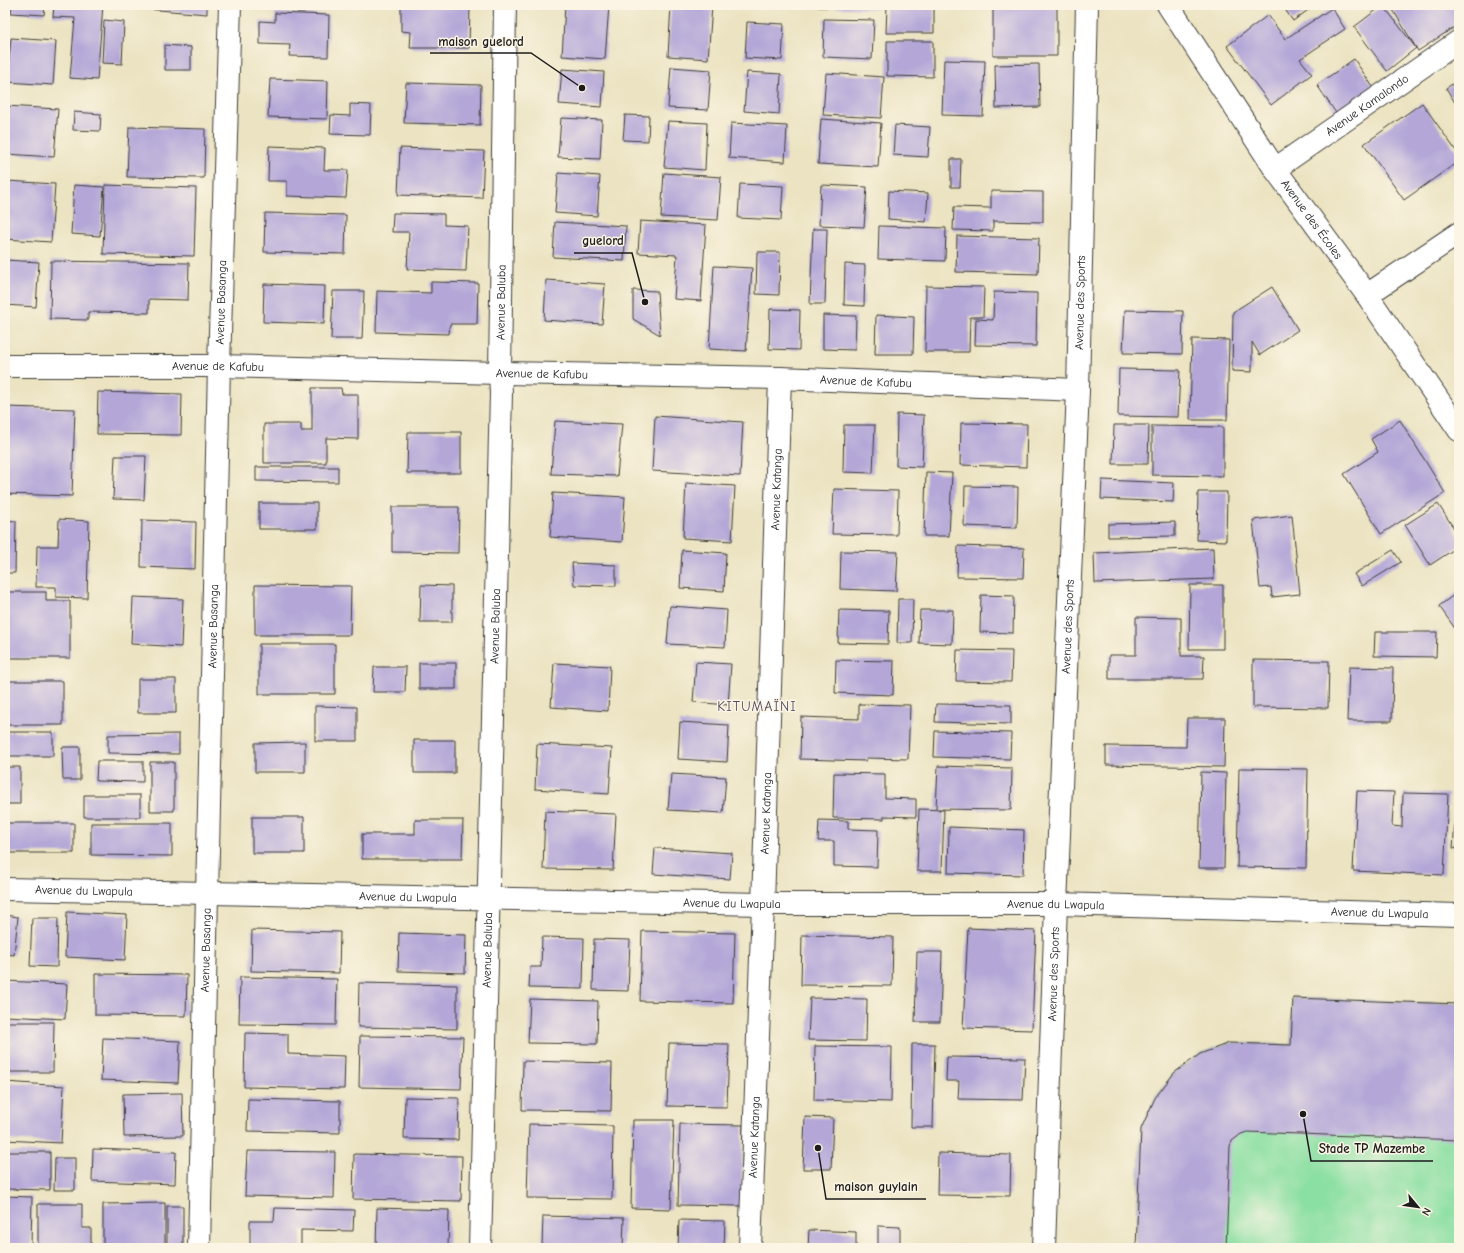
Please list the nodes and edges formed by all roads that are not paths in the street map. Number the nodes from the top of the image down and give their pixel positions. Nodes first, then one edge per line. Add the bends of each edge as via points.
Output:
1 (230, 5) edge
2 (505, 5) edge
3 (1087, 5) edge
4 (1168, 5) edge
5 (1459, 41) edge
6 (1275, 169) junction
7 (1459, 233) edge
8 (1367, 295) junction
9 (5, 366) edge
10 (220, 366) junction
11 (500, 373) junction
12 (780, 378) junction
13 (1078, 390) junction
14 (1459, 430) edge
15 (5, 889) edge
16 (207, 894) junction
17 (489, 900) junction
18 (763, 904) junction
19 (1056, 904) junction
20 (1459, 915) edge
21 (199, 1248) edge
22 (480, 1248) edge
23 (750, 1248) edge
24 (1044, 1248) edge

1 - 10 street, Avenue Basanga
2 - 11 street, Avenue Baluba
3 - 13 street, Avenue des Sports
4 - 6 street, Avenue des Écoles
5 - 6 street, Avenue Kamalondo
6 - 8 street, Avenue des Écoles
7 - 8 street
8 - 14 street, Avenue des Écoles
9 - 10 street, Avenue de Kafubu
10 - 11 street, Avenue de Kafubu
10 - 16 street, Avenue Basanga
11 - 12 street, Avenue de Kafubu
11 - 17 street, Avenue Baluba
12 - 13 street, Avenue de Kafubu
12 - 18 street, Avenue Katanga
13 - 19 street, Avenue des Sports
15 - 16 street, Avenue du Lwapula
16 - 17 street, Avenue du Lwapula
16 - 21 street, Avenue Basanga
17 - 18 street, Avenue du Lwapula
17 - 22 street, Avenue Baluba
18 - 19 street, Avenue du Lwapula
18 - 23 street, Avenue Katanga
19 - 20 street, Avenue du Lwapula
19 - 24 street, Avenue des Sports

